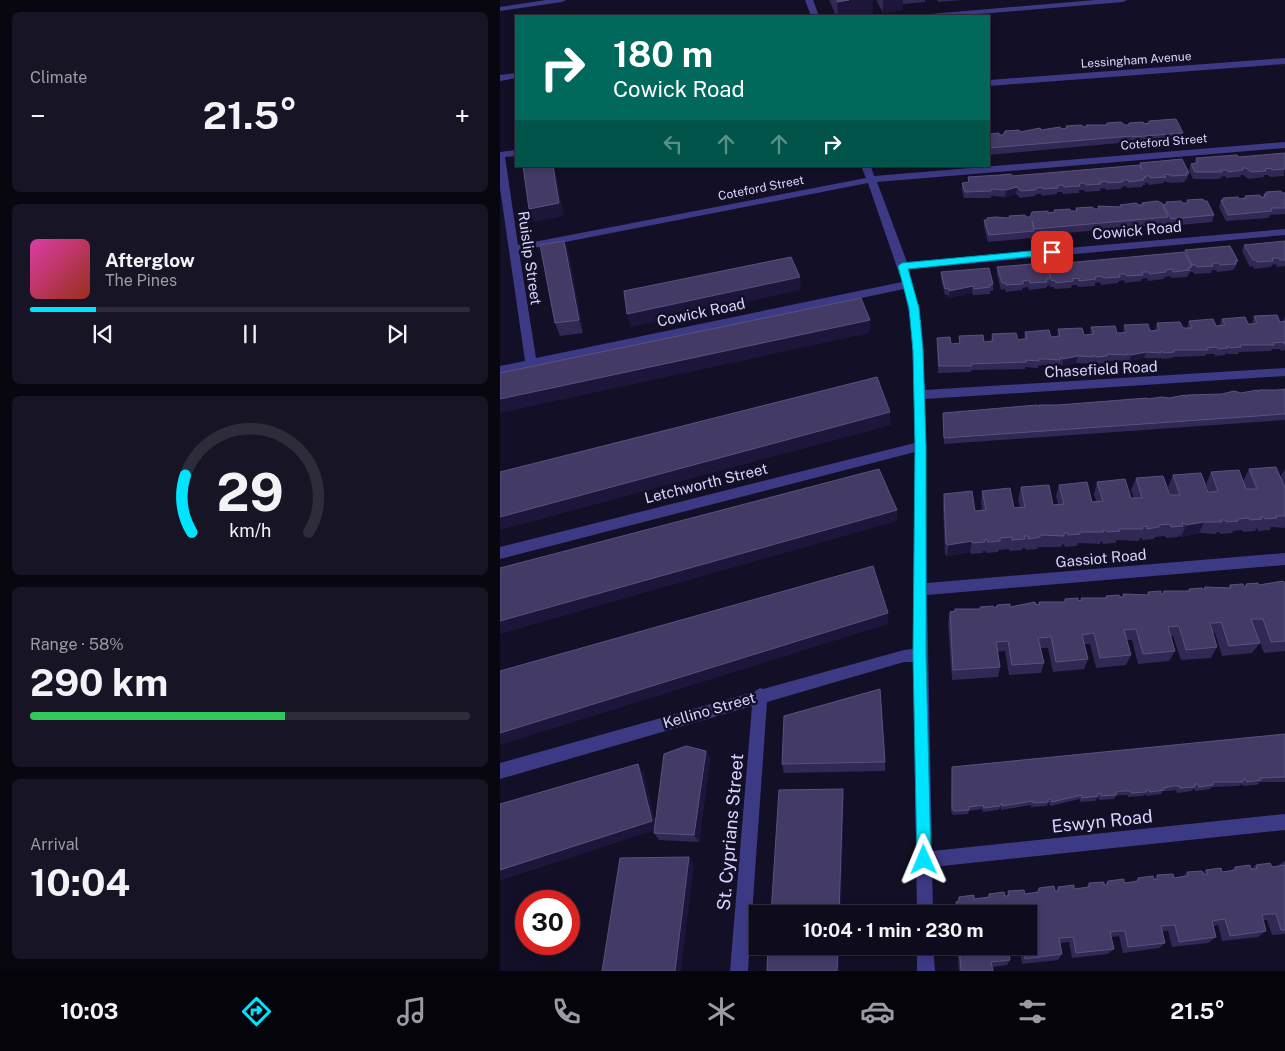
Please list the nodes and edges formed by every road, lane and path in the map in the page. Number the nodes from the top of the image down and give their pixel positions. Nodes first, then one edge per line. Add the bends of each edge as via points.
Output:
1 (562, 0) edge
2 (809, 0) edge
3 (1123, 0) edge
4 (500, 9) edge
5 (815, 15) edge
6 (942, 15) edge
7 (1285, 61) edge
8 (515, 76) edge
9 (500, 78) edge
10 (990, 83) edge
11 (1285, 145) edge
12 (515, 153) edge
13 (500, 156) edge
14 (866, 167) edge
15 (871, 179) junction
16 (1285, 232) edge
17 (513, 249) junction
18 (902, 266) junction
19 (908, 284) junction
20 (531, 364) junction
21 (500, 370) edge
22 (1285, 372) edge
23 (920, 395) junction
24 (921, 447) junction
25 (500, 553) edge
26 (1285, 559) edge
27 (920, 590) junction
28 (920, 655) junction
29 (760, 695) junction
30 (500, 771) edge
31 (1285, 822) edge
32 (924, 860) junction
33 (925, 905) edge
34 (925, 955) edge
35 (739, 971) edge
36 (926, 971) edge

1 - 4 street
2 - 5 street
3 - 6 street
7 - 10 street, Lessingham Avenue
8 - 9 street
11 - 15 street, Coteford Street
12 - 13 street
13 - 17 street, Ruislip Street
14 - 15 street
15 - 17 street, Coteford Street
15 - 18 street
16 - 18 street, Cowick Road
17 - 20 street, Ruislip Street
18 - 19 street
19 - 20 street, Cowick Road
19 - 23 street via 917,328
20 - 21 street, Cowick Road
22 - 23 street, Chasefield Road
23 - 24 street
24 - 25 street, Letchworth Street
24 - 27 street
26 - 27 street, Gassiot Road
27 - 28 street
28 - 29 street, Kellino Street via 904,656
28 - 32 street
29 - 30 street, Kellino Street
29 - 35 street, St. Cyprians Street
31 - 32 street, Eswyn Road
32 - 33 street
34 - 36 street

